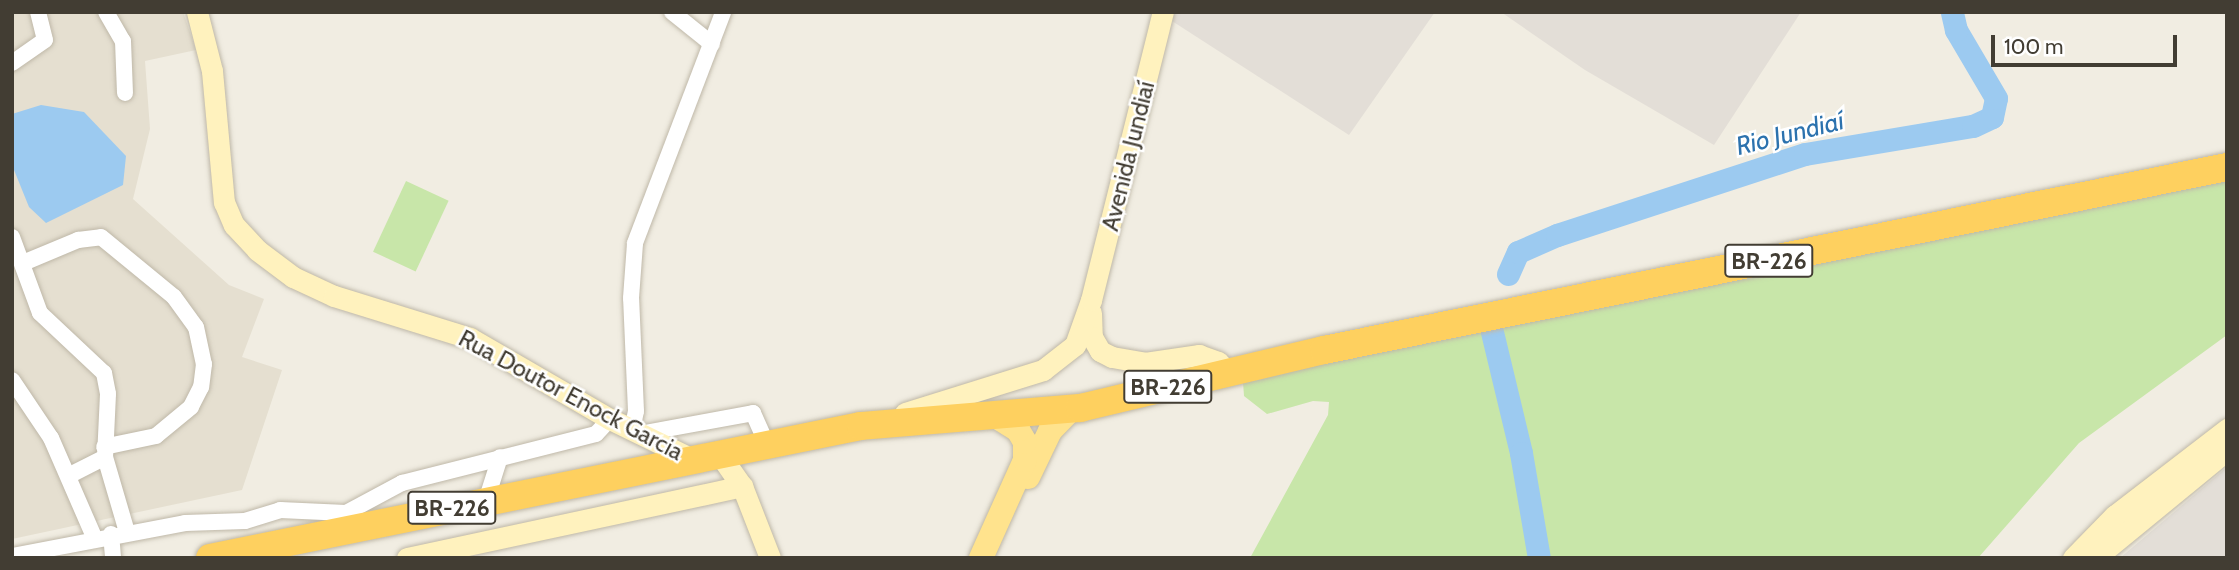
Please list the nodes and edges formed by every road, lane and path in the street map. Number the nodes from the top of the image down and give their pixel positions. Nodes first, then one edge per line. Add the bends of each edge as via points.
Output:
1 (38, 12) edge
2 (106, 12) edge
3 (197, 12) edge
4 (672, 12) edge
5 (723, 12) edge
6 (1163, 12) edge
7 (712, 44) junction
8 (12, 63) edge
9 (125, 93) dead end
10 (2227, 167) edge
11 (12, 237) edge
12 (23, 263) junction
13 (1091, 300) junction
14 (1228, 372) junction
15 (12, 380) edge
16 (1070, 410) junction
17 (997, 417) junction
18 (610, 419) junction
19 (861, 426) junction
20 (2227, 429) edge
21 (636, 432) junction
22 (767, 445) junction
23 (2227, 450) edge
24 (105, 452) junction
25 (500, 457) junction
26 (707, 458) junction
27 (70, 475) junction
28 (742, 486) junction
29 (486, 501) junction
30 (1007, 508) junction
31 (348, 520) junction
32 (128, 532) junction
33 (103, 536) junction
34 (457, 552) edge
35 (12, 556) edge
36 (113, 558) edge
37 (211, 558) edge
38 (407, 558) edge
39 (770, 558) edge
40 (981, 558) edge
41 (2074, 558) edge
42 (2095, 558) edge

1 - 8 street via 45,40
2 - 9 street via 123,41
3 - 18 street, Rua Doutor Enock Garcia via 212,71 224,202 234,225 257,250 293,277 334,296 470,338
4 - 7 street
5 - 7 street
6 - 13 street, Avenida Jundiaí
7 - 21 street via 635,243 631,298
10 - 14 highway, BR-226
11 - 12 street
12 - 24 street via 40,313 104,373 108,394
12 - 24 street via 78,240 101,237 174,298 195,327 204,364 201,387 191,407 156,436
13 - 14 street, Avenida Jundiaí via 1092,337 1100,351 1145,363 1199,355
13 - 19 street, Avenida Jundiaí via 1075,345 1043,370
14 - 16 highway, BR-226
15 - 27 street
16 - 17 highway, BR-226
16 - 30 main road via 1050,432 1024,486
17 - 19 highway, BR-226
17 - 30 main road via 1018,430 1026,450
18 - 21 street, Rua Doutor Enock Garcia
18 - 25 street via 596,434
19 - 22 highway, BR-226
20 - 41 street via 2114,516
21 - 22 street via 753,413
21 - 26 street, Rua Doutor Enock Garcia
22 - 26 highway, BR-226
23 - 42 street
24 - 27 street
24 - 32 street
25 - 29 street
25 - 31 street via 402,483
26 - 28 street
26 - 29 highway, BR-226
27 - 33 street
28 - 34 street
28 - 39 street
29 - 31 highway, BR-226
30 - 40 main road
31 - 32 street via 279,510 235,523 185,523
31 - 37 highway, BR-226
32 - 33 street
33 - 35 street
33 - 36 street
34 - 38 street

